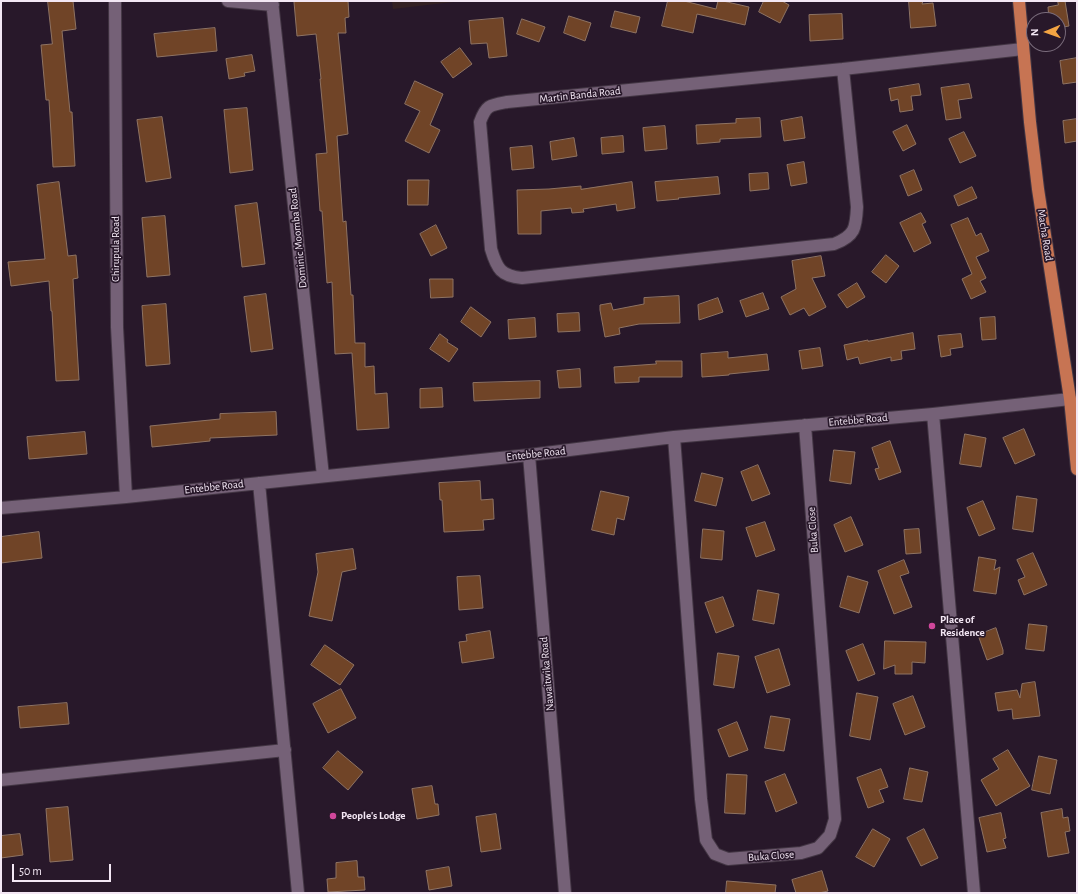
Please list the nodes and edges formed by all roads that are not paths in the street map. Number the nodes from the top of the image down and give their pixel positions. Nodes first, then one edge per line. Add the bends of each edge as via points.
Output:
1 (115, 1) edge
2 (228, 1) edge
3 (1019, 1) edge
4 (272, 3) edge
5 (1023, 49) junction
6 (843, 69) junction
7 (1070, 399) junction
8 (933, 414) junction
9 (805, 425) junction
10 (674, 438) junction
11 (529, 455) junction
12 (1077, 469) edge
13 (323, 476) junction
14 (259, 482) junction
15 (126, 497) junction
16 (1, 508) edge
17 (285, 750) junction
18 (1, 780) edge
19 (298, 893) edge
20 (565, 893) edge
21 (974, 893) edge

1 - 15 street, Chirupula Road via 116,327
2 - 4 street
3 - 5 main road, Macha Road
4 - 13 street, Dominic Moomba Road
5 - 6 street, Martin Banda Road
5 - 7 main road, Macha Road via 1038,189
6 - 6 street, Martin Banda Road via 857,207 852,234 844,240 834,244 522,278 510,277 501,272 494,261 480,122 484,112 493,105
7 - 8 street, Entebbe Road
7 - 12 main road, Macha Road
8 - 9 street, Entebbe Road
8 - 21 street
9 - 10 street, Entebbe Road
9 - 10 street, Buka Close via 835,819 830,835 818,848 801,853 728,859 715,854 706,840
10 - 11 street, Entebbe Road
11 - 13 street, Entebbe Road
11 - 20 street, Nawaitwika Road
13 - 14 street, Entebbe Road
14 - 15 street, Entebbe Road
14 - 17 street
15 - 16 street, Entebbe Road
17 - 18 street
17 - 19 street

